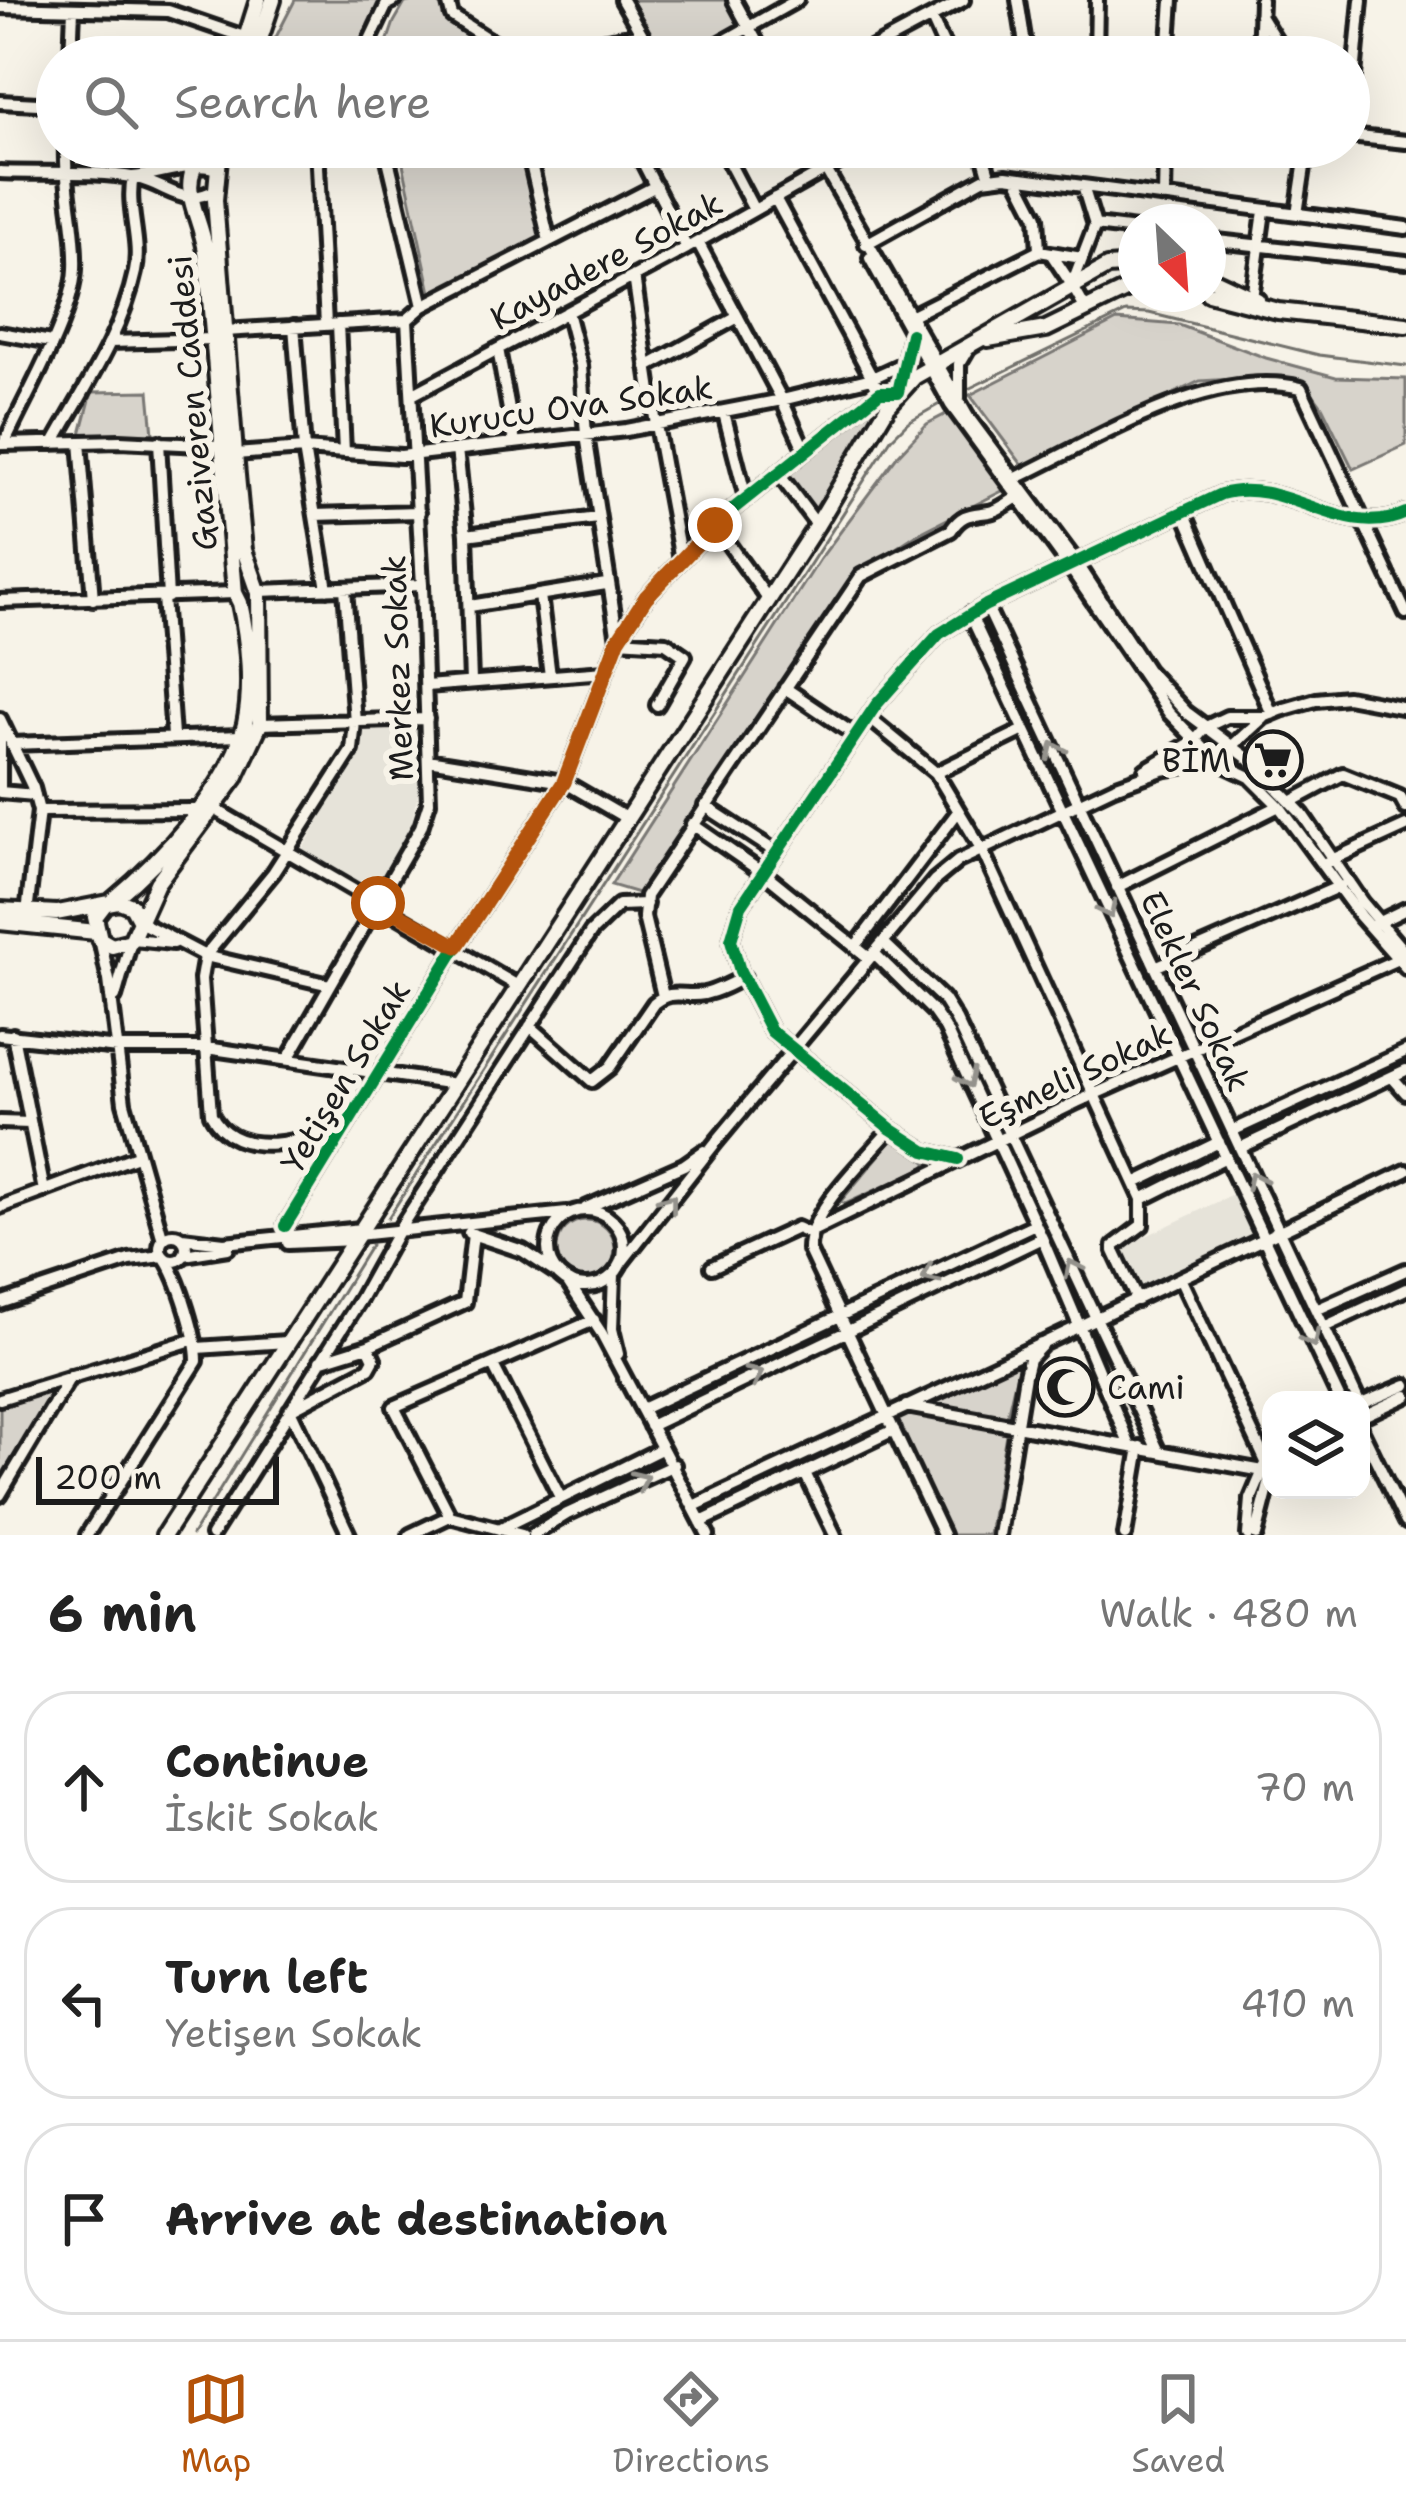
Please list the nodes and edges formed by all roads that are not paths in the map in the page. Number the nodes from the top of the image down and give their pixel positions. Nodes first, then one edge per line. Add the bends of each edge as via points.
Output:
1 (258, 0) edge
2 (272, 0) edge
3 (395, 0) edge
4 (448, 0) edge
5 (622, 0) edge
6 (734, 0) edge
7 (797, 0) edge
8 (963, 0) edge
9 (1018, 0) edge
10 (1097, 0) edge
11 (1172, 0) edge
12 (1261, 0) edge
13 (1361, 0) edge
14 (8, 5) edge
15 (67, 6) edge
16 (170, 6) edge
17 (1260, 15) junction
18 (931, 16) junction
19 (748, 27) junction
20 (641, 34) joint
21 (69, 36) edge
22 (229, 36) edge
23 (254, 36) edge
24 (258, 36) edge
25 (372, 36) edge
26 (483, 36) edge
27 (629, 36) edge
28 (732, 36) edge
29 (753, 36) edge
30 (894, 36) edge
31 (940, 36) edge
32 (1024, 36) edge
33 (1096, 36) edge
34 (1169, 36) edge
35 (1260, 36) edge
36 (1273, 36) edge
37 (1357, 36) edge
38 (0, 103) edge
39 (36, 104) edge
40 (1370, 136) edge
41 (1406, 142) edge
42 (65, 168) edge
43 (184, 168) edge
44 (193, 168) edge
45 (214, 168) edge
46 (319, 168) edge
47 (390, 168) edge
48 (531, 168) edge
49 (646, 168) edge
50 (733, 168) edge
51 (987, 168) edge
52 (1165, 168) edge
53 (1304, 168) edge
54 (825, 169) joint
55 (218, 170) joint
56 (0, 172) edge
57 (65, 175) junction
58 (133, 177) junction
59 (990, 178) junction
60 (1017, 178) junction
61 (656, 186) junction
62 (1083, 186) junction
63 (218, 189) junction
64 (1164, 197) junction
65 (775, 198) junction
66 (188, 199) junction
67 (754, 210) junction
68 (1264, 211) junction
69 (1298, 214) junction
70 (1095, 225) junction
71 (1118, 228) edge
72 (1406, 229) edge
73 (549, 241) junction
74 (1226, 242) edge
75 (866, 244) junction
76 (693, 245) junction
77 (1259, 247) junction
78 (1044, 252) junction
79 (1082, 258) junction
80 (1406, 262) edge
81 (1118, 266) edge
82 (634, 276) junction
83 (1072, 285) junction
84 (1226, 286) edge
85 (1118, 294) edge
86 (1226, 298) edge
87 (1252, 298) junction
88 (423, 306) junction
89 (1086, 310) junction
90 (1277, 311) junction
91 (567, 312) junction
92 (910, 316) junction
93 (738, 317) junction
94 (407, 320) junction
95 (332, 324) junction
96 (1406, 325) edge
97 (294, 326) junction
98 (0, 333) edge
99 (911, 334) junction
100 (219, 335) junction
101 (110, 341) junction
102 (51, 342) junction
103 (971, 342) junction
104 (498, 349) junction
105 (907, 362) junction
106 (933, 364) junction
107 (647, 367) junction
108 (872, 378) junction
109 (898, 392) junction
110 (412, 395) junction
111 (884, 399) junction
112 (782, 400) junction
113 (959, 401) junction
114 (724, 413) junction
115 (656, 424) junction
116 (586, 435) junction
117 (80, 442) junction
118 (159, 442) junction
119 (54, 443) junction
120 (515, 443) junction
121 (2, 444) edge
122 (304, 449) junction
123 (457, 449) junction
124 (228, 450) junction
125 (805, 451) junction
126 (344, 452) junction
127 (416, 454) junction
128 (778, 473) junction
129 (1016, 478) junction
130 (1019, 496) junction
131 (746, 498) junction
132 (419, 512) junction
133 (1184, 512) junction
134 (1406, 512) edge
135 (315, 515) junction
136 (598, 518) junction
137 (1367, 524) junction
138 (715, 525) junction
139 (818, 525) junction
140 (466, 535) junction
141 (681, 560) junction
142 (1073, 565) junction
143 (606, 584) junction
144 (422, 585) junction
145 (345, 588) junction
146 (327, 589) junction
147 (258, 591) junction
148 (237, 595) junction
149 (540, 595) junction
150 (165, 597) junction
151 (93, 599) junction
152 (768, 599) junction
153 (0, 602) edge
154 (986, 605) junction
155 (470, 606) junction
156 (1406, 613) edge
157 (970, 614) junction
158 (618, 640) junction
159 (605, 672) junction
160 (550, 676) junction
161 (472, 682) junction
162 (426, 686) junction
163 (785, 688) junction
164 (657, 704) dead end
165 (1406, 708) edge
166 (1268, 715) junction
167 (868, 717) junction
168 (427, 719) junction
169 (355, 722) junction
170 (0, 723) edge
171 (260, 724) junction
172 (1206, 727) junction
173 (1024, 730) junction
174 (855, 735) junction
175 (173, 736) junction
176 (241, 736) junction
177 (1193, 741) junction
178 (11, 744) junction
179 (1230, 744) junction
180 (428, 760) junction
181 (1216, 761) junction
182 (936, 773) junction
183 (564, 782) junction
184 (1114, 787) junction
185 (0, 792) edge
186 (34, 795) junction
187 (1080, 804) junction
188 (1285, 804) junction
189 (705, 806) junction
190 (205, 808) junction
191 (1406, 808) edge
192 (39, 811) junction
193 (957, 813) junction
194 (1062, 813) junction
195 (626, 818) junction
196 (692, 824) junction
197 (1406, 826) edge
198 (982, 850) junction
199 (287, 852) junction
200 (776, 852) junction
201 (1329, 861) junction
202 (762, 874) junction
203 (1340, 886) junction
204 (1118, 887) junction
205 (108, 903) junction
206 (378, 903) junction
207 (646, 904) junction
208 (1406, 908) edge
209 (0, 910) edge
210 (27, 913) junction
211 (139, 920) junction
212 (0, 922) edge
213 (1374, 925) junction
214 (98, 935) junction
215 (132, 940) junction
216 (883, 942) junction
217 (176, 943) junction
218 (457, 946) junction
219 (855, 947) junction
220 (205, 956) junction
221 (872, 956) junction
222 (1404, 960) edge
223 (1155, 967) junction
224 (744, 977) junction
225 (330, 985) junction
226 (518, 986) junction
227 (662, 996) junction
228 (113, 1006) junction
229 (530, 1026) junction
230 (7, 1035) edge
231 (118, 1048) junction
232 (206, 1048) junction
233 (1194, 1050) junction
234 (791, 1051) junction
235 (1406, 1051) edge
236 (1178, 1057) junction
237 (288, 1059) junction
238 (1406, 1070) edge
239 (379, 1071) junction
240 (1392, 1077) junction
241 (455, 1084) junction
242 (1406, 1093) edge
243 (1093, 1095) junction
244 (349, 1118) junction
245 (0, 1122) edge
246 (30, 1124) junction
247 (891, 1130) junction
248 (1232, 1131) junction
249 (1010, 1134) junction
250 (995, 1141) junction
251 (716, 1142) junction
252 (1220, 1142) junction
253 (1240, 1148) junction
254 (137, 1156) junction
255 (1226, 1157) junction
256 (958, 1159) junction
257 (1406, 1171) edge
258 (1135, 1183) junction
259 (44, 1191) junction
260 (150, 1196) junction
261 (1142, 1198) junction
262 (0, 1207) edge
263 (576, 1211) junction
264 (1035, 1224) junction
265 (285, 1226) dead end
266 (442, 1228) junction
267 (398, 1231) junction
268 (1280, 1232) junction
269 (808, 1233) junction
270 (473, 1234) junction
271 (357, 1235) junction
272 (180, 1237) junction
273 (1042, 1238) junction
274 (1264, 1240) junction
275 (163, 1249) junction
276 (182, 1257) junction
277 (712, 1267) dead end
278 (618, 1268) junction
279 (1406, 1270) edge
280 (563, 1278) junction
281 (1181, 1280) junction
282 (1406, 1288) edge
283 (180, 1292) junction
284 (1138, 1300) junction
285 (0, 1303) edge
286 (1316, 1310) junction
287 (841, 1317) junction
288 (1098, 1318) junction
289 (593, 1320) junction
290 (1079, 1327) junction
291 (1324, 1327) junction
292 (847, 1330) junction
293 (287, 1342) junction
294 (1044, 1343) junction
295 (195, 1344) junction
296 (368, 1346) junction
297 (320, 1361) junction
298 (493, 1365) junction
299 (622, 1369) junction
300 (70, 1377) junction
301 (1406, 1385) edge
302 (1336, 1391) edge
303 (1355, 1391) edge
304 (1406, 1396) edge
305 (1370, 1398) edge
306 (0, 1399) edge
307 (903, 1405) junction
308 (642, 1409) junction
309 (290, 1410) junction
310 (886, 1413) junction
311 (1370, 1413) edge
312 (650, 1426) junction
313 (1016, 1427) junction
314 (894, 1430) junction
315 (1135, 1446) junction
316 (1370, 1448) edge
317 (661, 1449) junction
318 (1159, 1450) junction
319 (1262, 1454) edge
320 (674, 1465) junction
321 (1262, 1466) edge
322 (805, 1473) junction
323 (1262, 1478) edge
324 (0, 1495) edge
325 (560, 1497) junction
326 (694, 1506) junction
327 (450, 1516) junction
328 (701, 1522) junction
329 (1406, 1522) edge
330 (499, 1529) junction
331 (87, 1535) edge
332 (164, 1535) edge
333 (212, 1535) edge
334 (349, 1535) edge
335 (410, 1535) edge
336 (522, 1535) edge
337 (533, 1535) edge
338 (707, 1535) edge
339 (835, 1535) edge
340 (943, 1535) edge
341 (999, 1535) edge
342 (1125, 1535) edge
343 (1252, 1535) edge

1 - 23 main road
2 - 24 main road
3 - 25 street
4 - 26 street via 452,16
5 - 20 street
6 - 19 street
7 - 19 street
8 - 18 street
9 - 32 street
10 - 33 street
11 - 34 street
12 - 17 street
13 - 37 street
14 - 15 street
15 - 16 street
15 - 21 street
16 - 22 street
17 - 35 street
17 - 36 street
18 - 30 street
18 - 31 street
19 - 28 street
19 - 29 street
20 - 27 street
38 - 39 street
40 - 41 street
42 - 57 street
43 - 58 street
44 - 66 main road, Gaziveren Caddesi
45 - 55 street
46 - 95 street
47 - 88 street
48 - 73 street
49 - 61 street
50 - 67 street
51 - 59 street
52 - 64 street
53 - 69 street
54 - 65 street, Kayadere Sokak
54 - 75 street
55 - 63 main road, Gaziveren Caddesi
56 - 57 street
57 - 58 street
57 - 102 street via 75,272
58 - 66 street
58 - 101 street via 136,268
59 - 60 street
59 - 75 street
60 - 62 street
60 - 78 street
61 - 73 street
61 - 76 street
62 - 64 street
62 - 70 street
63 - 66 street
63 - 100 main road, Gaziveren Caddesi
64 - 68 street
65 - 67 street, Kayadere Sokak
65 - 108 street
66 - 100 main road, Gaziveren Caddesi via 200,219
67 - 76 street, Kayadere Sokak
68 - 69 street
68 - 77 street
69 - 72 street
70 - 71 street
70 - 79 street
73 - 88 street
74 - 77 street
75 - 92 street
75 - 99 street
76 - 82 street, Kayadere Sokak
76 - 93 street
77 - 80 street
77 - 87 street
78 - 79 street
78 - 83 street via 1060,261
78 - 92 street
79 - 83 street
81 - 83 main road
82 - 91 street, Kayadere Sokak
82 - 107 street
83 - 89 street
83 - 103 main road
84 - 87 main road
85 - 89 main road
86 - 90 main road
87 - 90 main road
88 - 94 street
89 - 103 main road via 1046,329
90 - 96 main road
91 - 104 street, Kayadere Sokak
91 - 116 street
92 - 106 street
93 - 107 street
93 - 112 street
94 - 95 street
94 - 110 street, Merkez Sokak
95 - 97 street
95 - 126 street
97 - 100 street
97 - 122 street
98 - 102 street
99 - 105 street
99 - 106 street
100 - 101 street
100 - 124 main road, Gaziveren Caddesi
101 - 119 street
102 - 121 street
103 - 106 main road
103 - 113 street via 959,364
104 - 110 street, Kayadere Sokak
104 - 120 street
105 - 108 street, Kurucu Ova Sokak
105 - 109 street
106 - 109 main road
106 - 113 street
106 - 130 street via 969,431
107 - 115 street
108 - 111 street
108 - 112 street, Kurucu Ova Sokak
109 - 111 main road
110 - 127 street, Merkez Sokak
111 - 125 street, Yetişen Sokak
111 - 139 main road
112 - 114 street, Kurucu Ova Sokak
112 - 125 street
113 - 129 street
114 - 115 street, Kurucu Ova Sokak
114 - 131 street
115 - 116 street, Kurucu Ova Sokak
115 - 141 street
116 - 120 street, Kurucu Ova Sokak
116 - 136 street
117 - 118 street, Kurucu Ova Sokak
117 - 119 street, Kurucu Ova Sokak
117 - 151 street
118 - 124 street, Kurucu Ova Sokak
118 - 150 street
119 - 121 street, Kurucu Ova Sokak
120 - 123 street, Kurucu Ova Sokak
122 - 124 street, Kurucu Ova Sokak
122 - 126 street, Kurucu Ova Sokak
122 - 135 street
123 - 127 street, Kurucu Ova Sokak
123 - 140 street
124 - 147 main road, Gaziveren Caddesi
124 - 148 main road, Gaziveren Caddesi
125 - 128 street, Yetişen Sokak
126 - 127 street, Kurucu Ova Sokak
127 - 132 street, Merkez Sokak
128 - 131 street, Yetişen Sokak
128 - 139 street
129 - 137 street via 1187,397 1286,385 1308,397
129 - 142 street
130 - 142 street
130 - 163 street via 861,576
131 - 138 street, Yetişen Sokak
132 - 135 street
132 - 144 street, Merkez Sokak
133 - 137 street via 1251,489
133 - 142 street
133 - 166 street
134 - 137 street
135 - 146 street
136 - 140 street
136 - 143 street
137 - 156 street
138 - 141 street, Yetişen Sokak
138 - 152 street
139 - 152 main road
140 - 155 street
141 - 158 street, Yetişen Sokak
142 - 154 street
142 - 172 street via 1147,670
142 - 177 street
143 - 149 street
143 - 158 street
144 - 145 street
144 - 162 street, Merkez Sokak
145 - 146 street
145 - 169 street
146 - 147 street
147 - 148 main road via 245,581
147 - 171 main road, Gaziveren Caddesi
148 - 150 street
148 - 176 main road, Gaziveren Caddesi via 248,695
149 - 155 street
149 - 160 street
150 - 151 street
150 - 175 street
151 - 153 street
152 - 195 main road
154 - 157 street
187 -> 154 street, Elekler Sokak
155 - 161 street
157 - 167 street via 920,651
157 - 173 street, Elekler Sokak
158 - 159 street, Yetişen Sokak
158 - 164 street via 666,643 685,656
159 - 160 street
159 - 183 street, Yetişen Sokak
160 - 161 street
161 - 162 street
162 - 168 street, Merkez Sokak
163 - 174 street
163 - 189 street
165 - 166 street via 1347,697
166 - 172 street
166 - 179 street
167 - 174 street
167 - 182 street
168 - 169 street
168 - 180 street, Merkez Sokak
169 - 171 street
169 - 199 street via 352,750
170 - 178 street
170 - 185 street
171 - 190 main road, Gaziveren Caddesi via 235,778
172 - 177 street
172 - 179 street
173 - 182 street
173 - 194 street, Elekler Sokak
174 - 200 street
175 - 176 street
175 - 178 street
176 - 190 main road, Gaziveren Caddesi
177 - 181 street
177 - 184 street
178 - 186 street
179 - 181 street
179 - 188 street
180 - 183 street
180 - 206 street, Merkez Sokak via 422,827
181 - 184 street
181 - 188 street
182 - 193 street
183 - 195 street
183 - 218 street, Yetişen Sokak
184 - 187 street
185 - 186 street
186 - 192 street
187 - 194 street
187 - 204 street, Elekler Sokak
188 - 191 street via 1343,774 1400,797
188 - 201 street
188 - 204 street
189 - 196 street
189 - 200 street
190 - 192 street
190 - 199 street
190 - 205 main road, Gaziveren Caddesi
190 - 211 main road, Gaziveren Caddesi
192 - 210 street
193 - 198 street
193 - 219 street
194 - 198 street
194 -> 236 street, Elekler Sokak
195 - 226 main road
196 - 202 street
196 - 207 street
197 - 201 street
198 - 216 street via 935,880
198 - 243 street
199 - 206 street
199 - 220 street
200 - 202 street
201 - 203 street
201 - 213 street
202 - 219 street
202 - 224 street via 740,906 731,940
203 - 213 street
203 - 223 street
204 - 223 street, Elekler Sokak
205 - 210 main road
205 - 211 main road via 132,906
205 - 214 main road via 95,916
206 - 218 street
206 - 225 street, Merkez Sokak
207 - 227 street
207 - 229 street via 619,904 591,932
208 - 213 street
209 - 210 main road
211 - 215 main road
211 - 217 street
212 - 214 main road
213 - 222 street
214 - 215 main road via 118,946
214 - 228 street
215 - 217 street
215 - 228 street
216 - 221 street
216 - 249 street via 944,999
217 - 220 street
218 - 226 street
218 - 239 street, Yetişen Sokak
219 - 221 street
220 - 225 street
220 - 232 street
221 - 234 street
221 -> 250 street via 934,1011
222 - 233 street, Eşmeli Sokak
223 - 233 street, Elekler Sokak
224 - 227 street via 704,994
224 - 234 street via 771,1031
225 - 237 street, Merkez Sokak
226 - 241 main road
227 - 229 street via 592,1082
228 - 231 street
229 - 267 street
230 - 231 street
230 - 246 street
231 - 232 street
231 - 254 street
232 - 237 street
232 - 244 street via 211,1114 231,1139 260,1144 323,1135
233 - 236 street, Eşmeli Sokak
233 - 248 street, Elekler Sokak
234 - 247 street
234 - 251 street
235 - 248 street
236 - 243 street, Eşmeli Sokak
236 - 252 street, Elekler Sokak
237 - 239 street
238 - 240 street
239 - 241 street
239 - 244 street, Yetişen Sokak
240 - 242 street
240 - 253 street
241 - 271 main road
243 - 249 street, Eşmeli Sokak
243 - 258 street
244 - 265 street, Yetişen Sokak
245 - 246 street
246 - 259 street
247 - 256 street
247 - 269 street
248 - 253 street, Elekler Sokak
249 - 250 street, Eşmeli Sokak
288 -> 249 street
250 - 256 street, Eşmeli Sokak
250 - 264 street
251 - 263 street via 684,1165
278 -> 251 street
252 - 255 street, Elekler Sokak
252 - 258 street
268 -> 253 street, Elekler Sokak
254 - 259 street
254 - 260 street
255 - 261 street
255 - 274 street, Elekler Sokak
256 - 269 street, Eşmeli Sokak
257 - 268 street
258 - 261 street
259 - 262 street
260 - 272 street
260 - 275 street
261 - 284 street via 1142,1225 1114,1246
263 - 266 street
263 - 278 street via 596,1211 617,1226 624,1250
263 - 280 street via 554,1226 547,1245
264 - 273 street
264 -> 287 street
266 - 267 street
266 - 270 street
267 - 271 street
267 - 297 street
268 - 274 street
268 - 286 street, Elekler Sokak
269 - 277 street, Eşmeli Sokak via 797,1228
269 - 287 street via 808,1250
270 - 280 street via 523,1251
270 - 296 street via 465,1302
271 - 272 street via 224,1243
271 - 276 street
271 - 293 main road
272 - 275 street
272 - 276 street
273 - 290 street
273 - 292 street
274 - 281 street
274 -> 302 street, Elekler Sokak
275 - 276 street
275 - 283 street
275 - 285 street
276 - 283 street
278 - 280 street via 592,1286
278 - 299 street via 612,1329
279 - 286 street
280 - 289 street
281 - 284 street
281 - 319 street
282 - 291 street
283 - 295 street
284 - 288 street
286 - 291 street, Elekler Sokak
287 - 292 street
287 - 308 street
288 - 290 street
288 - 318 street
289 - 298 street
289 - 299 street
290 - 294 street
290 - 315 street
291 - 303 street, Elekler Sokak
292 - 310 street
312 -> 292 street
293 - 295 street
293 - 332 main road
294 - 307 street
294 - 313 street via 1029,1360
295 - 300 street
295 - 331 street via 197,1361
296 - 297 street
296 - 309 street via 369,1369
297 - 309 street
298 - 325 street
298 - 327 street via 394,1407
299 - 308 street
300 - 306 street
300 - 324 street
301 - 305 street
304 - 311 street
307 - 310 street
307 - 313 street
308 - 312 street
309 - 333 street
309 - 334 street
310 - 314 street
310 - 326 street
312 - 317 street
313 - 315 street
313 - 341 street
314 - 322 street
314 - 340 street
315 - 318 street
315 - 342 street
316 - 329 street
317 - 320 street
317 - 325 street
318 - 321 street
320 - 326 street
337 -> 320 street
322 - 328 street
322 - 339 street
323 - 343 street via 1251,1498
325 - 330 street
326 - 328 street
327 - 330 street
327 - 335 street
328 - 338 street
330 - 336 street

